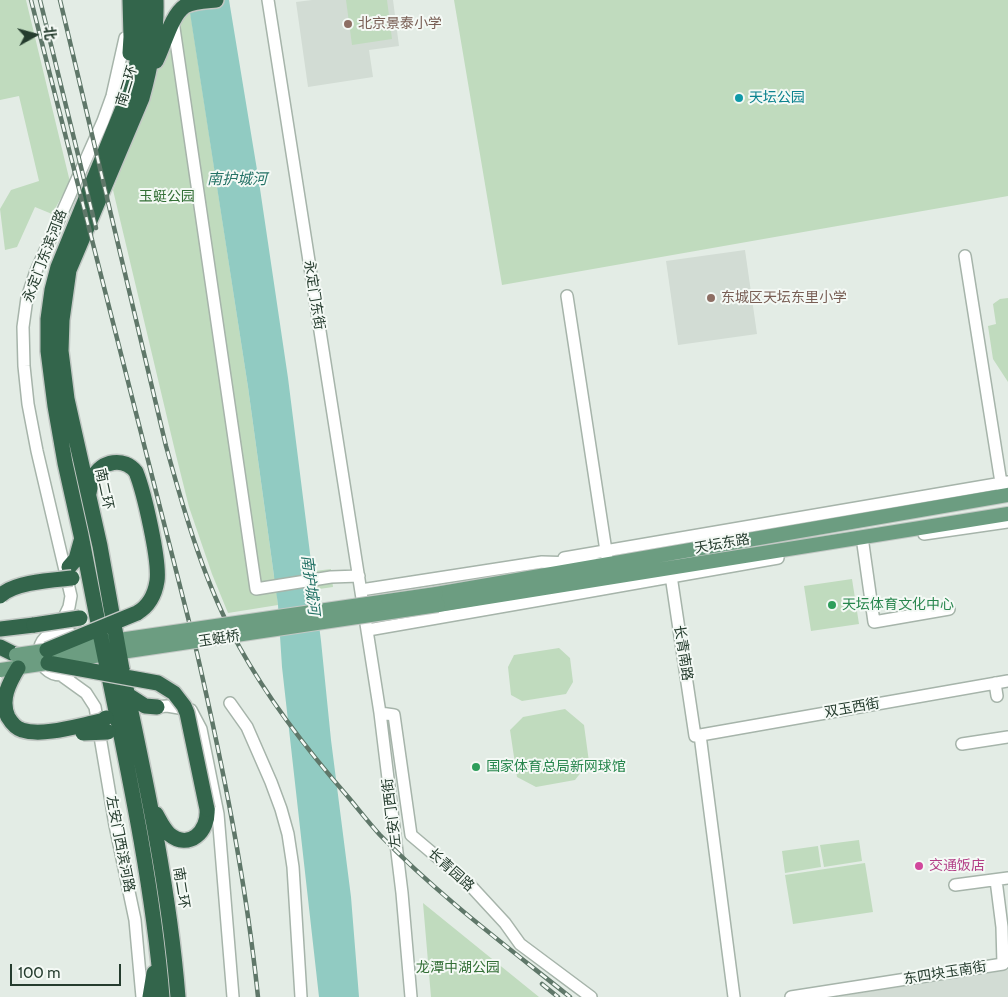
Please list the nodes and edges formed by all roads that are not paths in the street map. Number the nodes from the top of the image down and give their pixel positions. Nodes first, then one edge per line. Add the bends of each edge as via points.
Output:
1 (125, 0) edge
2 (130, 0) edge
3 (142, 0) edge
4 (156, 0) edge
5 (216, 0) edge
6 (268, 0) edge
7 (176, 17) junction
8 (149, 76) junction
9 (116, 125) junction
10 (965, 256) dead end
11 (567, 296) dead end
12 (1005, 489) edge
13 (89, 495) junction
14 (1008, 514) edge
15 (1008, 522) edge
16 (81, 535) junction
17 (862, 540) junction
18 (606, 550) junction
19 (542, 562) junction
20 (608, 564) junction
21 (71, 572) junction
22 (671, 572) junction
23 (359, 576) junction
24 (622, 576) junction
25 (392, 585) junction
26 (0, 586) edge
27 (361, 590) junction
28 (580, 593) junction
29 (0, 596) edge
30 (437, 600) junction
31 (949, 609) dead end
32 (364, 611) junction
33 (75, 613) junction
34 (100, 618) junction
35 (398, 625) junction
36 (0, 629) edge
37 (368, 630) junction
38 (57, 632) junction
39 (0, 647) edge
40 (85, 651) junction
41 (0, 657) edge
42 (42, 657) junction
43 (17, 661) junction
44 (0, 664) edge
45 (0, 670) edge
46 (61, 675) junction
47 (1008, 681) edge
48 (995, 683) junction
49 (997, 696) dead end
50 (121, 699) junction
51 (230, 703) dead end
52 (157, 707) junction
53 (380, 713) junction
54 (107, 725) junction
55 (0, 726) edge
56 (135, 730) junction
57 (698, 735) junction
58 (1008, 737) edge
59 (123, 743) junction
60 (962, 744) dead end
61 (149, 801) junction
62 (1008, 878) edge
63 (996, 880) junction
64 (955, 885) dead end
65 (158, 950) junction
66 (825, 994) edge
67 (142, 997) edge
68 (150, 997) edge
69 (162, 997) edge
70 (178, 997) edge
71 (233, 997) edge
72 (301, 997) edge
73 (411, 997) edge
74 (590, 997) edge
75 (734, 997) edge
76 (791, 997) edge

1 - 33 street, 永定门东滨河路 via 126,25 112,96 36,271 24,312 28,404
2 - 9 highway via 129,60
3 - 9 highway, 南二环 via 138,65
4 - 8 highway, 南二环 via 157,26
5 - 7 highway via 185,6
6 - 23 street, 永定门东街
7 - 8 highway
7 - 23 street via 256,589
8 - 13 highway, 南二环 via 79,244 65,293 60,351 67,399
9 - 16 highway, 南二环 via 58,267 48,319 54,406
10 - 12 street
11 - 18 street
12 - 18 street
12 - 20 main road, 天坛东路
13 - 34 highway, 南二环 via 100,546
13 - 42 highway, bridge via 93,478 103,466 125,463 136,472 155,551 158,580 153,596 138,613
14 - 17 main road, 天坛东路
15 - 17 street
16 - 21 highway
16 - 34 highway, 南二环
17 - 22 main road, 天坛东路
17 - 31 street via 874,622
18 - 19 street
18 - 20 street
19 - 20 street
19 - 25 street
20 - 30 main road, 天坛东路
21 - 26 highway via 57,571 16,578
21 - 29 highway, bridge via 16,587
21 - 34 highway via 88,586
22 - 24 main road, 天坛东路
22 - 28 street
22 - 57 street, 长青南路
23 - 27 street, 永定门东街
24 - 28 street
24 - 30 main road, 天坛东路
25 - 27 street
25 - 35 street
27 - 32 street, 永定门东街
28 - 35 street
30 - 42 main road, 玉蜓桥, bridge via 158,648
32 - 37 street, 左安门西街
32 - 40 street
33 - 34 highway
33 - 36 highway, bridge via 34,625
33 - 38 street
34 - 50 highway, 南二环, bridge
35 - 37 street
37 - 53 street, 左安门西街
38 - 40 street via 73,635
38 - 42 street via 45,638
39 - 43 highway
40 - 46 street via 77,668
41 - 43 main road, 玉蜓桥
42 - 43 main road, 玉蜓桥, bridge
42 - 44 street
42 - 46 street via 48,670
42 - 61 highway, bridge via 150,681 166,687 184,706 208,809 207,823 201,833 191,839 180,839 164,828
43 - 45 main road, 玉蜓桥, bridge
43 - 54 highway, bridge via 3,694 3,702 6,716 21,730 45,732 102,721
46 - 67 street, 左安门西滨河路 via 86,693 95,707 135,920
47 - 48 street, 双玉西街
48 - 49 street
48 - 57 street, 双玉西街
50 - 52 highway
50 - 54 highway via 112,710
50 - 56 highway, 南二环
50 - 59 highway, 南二环
51 - 72 street via 247,727 271,782 288,834
52 - 56 highway via 146,714
52 - 71 street via 191,710 201,729 221,834
53 - 73 street, 左安门西街
53 - 74 street, 长青园路 via 394,715 411,835 468,884 520,944
54 - 55 highway, bridge via 102,731 36,739 19,736
54 - 59 highway
56 - 61 highway, 南二环
57 - 75 street, 长青南路
58 - 60 street
59 - 65 highway, 南二环
61 - 70 highway, 南二环 via 174,948
62 - 63 street
63 - 64 street
63 - 66 street, 东四块玉南街 via 1003,964
65 - 68 highway
65 - 69 highway, 南二环
66 - 76 street, 东四块玉南街

